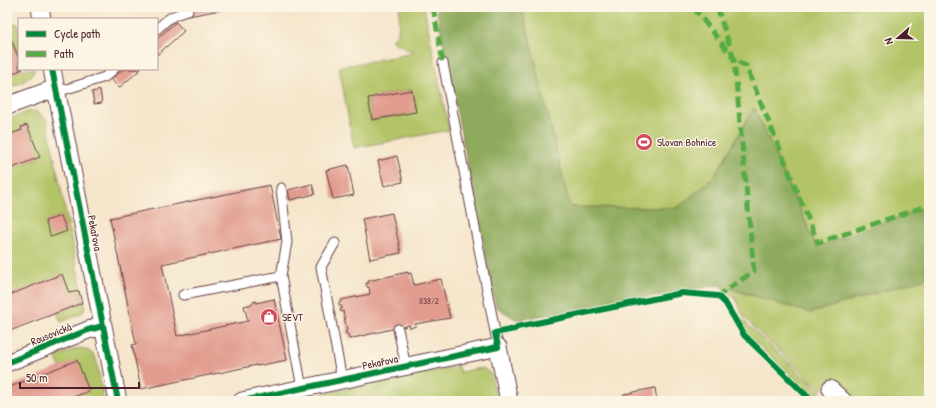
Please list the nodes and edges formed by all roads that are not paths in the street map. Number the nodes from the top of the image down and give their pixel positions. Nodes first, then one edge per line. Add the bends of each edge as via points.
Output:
1 (40, 7) edge
2 (188, 11) dead end
3 (42, 18) edge
4 (158, 28) edge
5 (443, 63) dead end
6 (52, 70) edge
7 (113, 70) edge
8 (56, 90) junction
9 (7, 106) edge
10 (281, 188) dead end
11 (335, 242) dead end
12 (282, 276) junction
13 (183, 295) dead end
14 (103, 326) junction
15 (398, 329) dead end
16 (498, 347) junction
17 (7, 363) edge
18 (406, 367) junction
19 (342, 380) junction
20 (302, 388) junction
21 (830, 389) dead end
22 (118, 401) edge
23 (242, 401) edge
24 (509, 401) edge
25 (843, 401) edge

1 - 3 street
2 - 4 lane via 170,17
5 - 16 lane
6 - 8 street, Pekařova
7 - 8 lane via 105,77
8 - 9 street
8 - 14 street, Pekařova
10 - 12 lane via 287,242
11 - 19 lane via 321,266
12 - 13 lane
12 - 20 lane
14 - 17 street, Rousovická
14 - 22 street, Pekařova
15 - 18 lane
16 - 18 street, Pekařova
16 - 24 street
18 - 19 street, Pekařova
19 - 20 street, Pekařova
20 - 23 street, Pekařova
21 - 25 street

